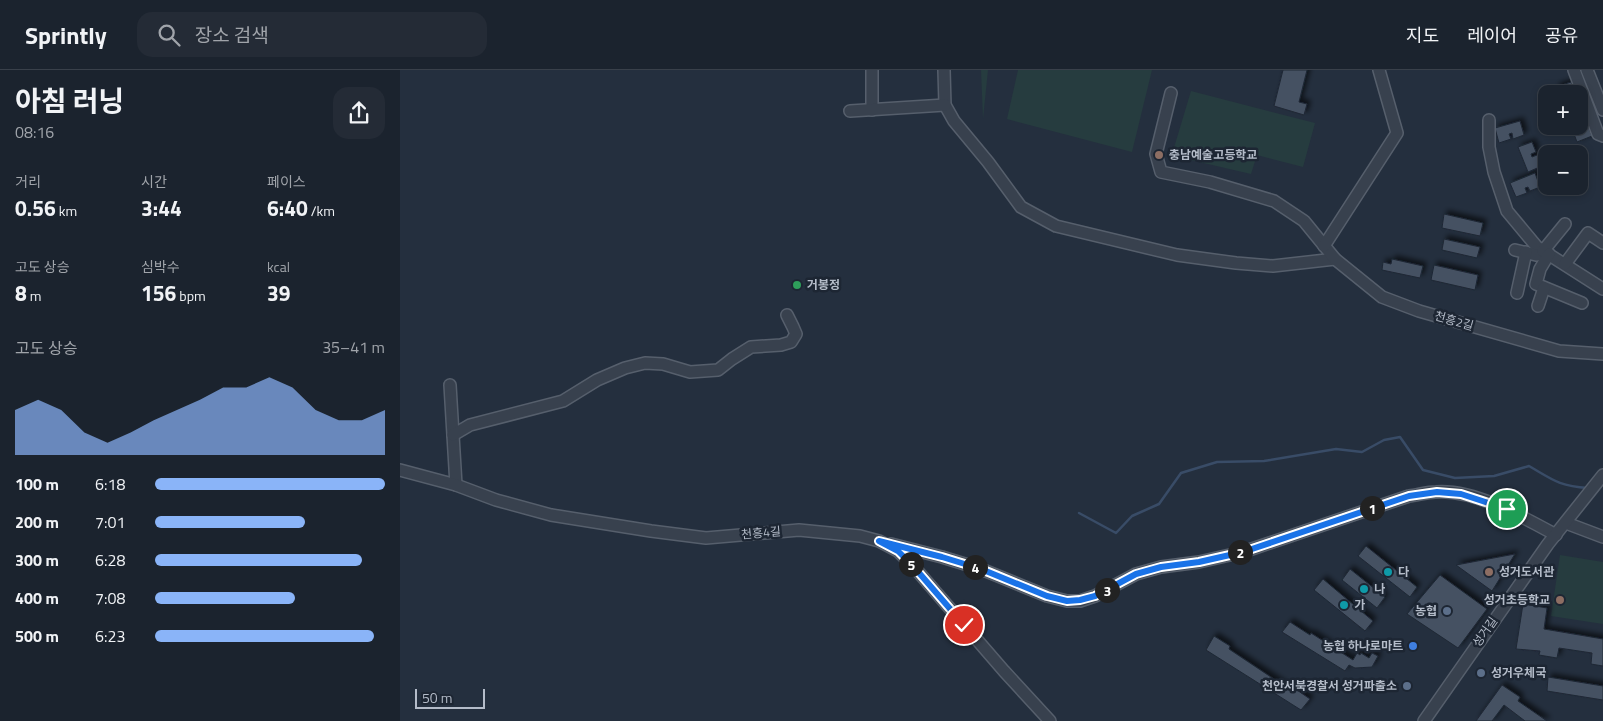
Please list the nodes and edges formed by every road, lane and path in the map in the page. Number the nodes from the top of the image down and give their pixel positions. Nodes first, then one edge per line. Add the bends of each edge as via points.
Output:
1 (872, 70) edge
2 (944, 70) edge
3 (1379, 70) edge
4 (1574, 70) edge
5 (1587, 70) edge
6 (1171, 93) dead end
7 (945, 105) junction
8 (872, 110) junction
9 (1603, 110) edge
10 (850, 111) dead end
11 (1488, 120) dead end
12 (1603, 136) edge
13 (1565, 224) dead end
14 (1603, 243) edge
15 (1324, 246) junction
16 (1546, 253) junction
17 (1335, 258) junction
18 (1565, 264) junction
19 (1544, 288) junction
20 (1603, 288) edge
21 (1517, 293) dead end
22 (1582, 303) dead end
23 (1538, 306) dead end
24 (787, 315) dead end
25 (1603, 354) edge
26 (450, 385) dead end
27 (453, 435) junction
28 (400, 470) edge
29 (1601, 477) edge
30 (456, 485) junction
31 (1566, 523) junction
32 (1556, 535) junction
33 (1603, 537) edge
34 (879, 541) junction
35 (1050, 721) edge
36 (1424, 721) edge

1 - 8 street
2 - 7 street
3 - 15 street via 1397,132
4 - 12 street via 1598,134
5 - 9 street
6 - 15 street, 천흥2길 via 1156,154 1161,172 1274,201 1304,221
7 - 8 street
7 - 17 street via 1021,207 1056,226 1177,255 1236,263 1273,266
8 - 10 street
11 - 16 street via 1494,172 1507,211 1537,247
13 - 16 street
14 - 18 street via 1588,233
15 - 17 street, 천흥2길
16 - 18 street
16 - 19 street via 1536,284
16 - 21 street via 1536,255 1520,251
17 - 25 street, 천흥2길 via 1382,297 1419,311 1559,351
18 - 20 street
19 - 22 street
19 - 23 street
24 - 27 street via 796,334 791,342 751,347 718,370 690,372 663,364 645,363 597,380 563,401 470,425
26 - 27 street
27 - 30 street
28 - 30 street, 천흥4길
29 - 31 street, 성거길
30 - 34 street, 천흥4길 via 550,515 651,531 706,538 799,530
31 - 32 street, 성거길
31 - 33 street
32 - 34 street via 1499,506 1461,494 1437,492 1409,496 1243,552 1136,574 1095,596 1074,601 1047,596 981,569
32 - 36 street, 성거길
34 - 35 street, 천흥4길 via 898,551 914,567

